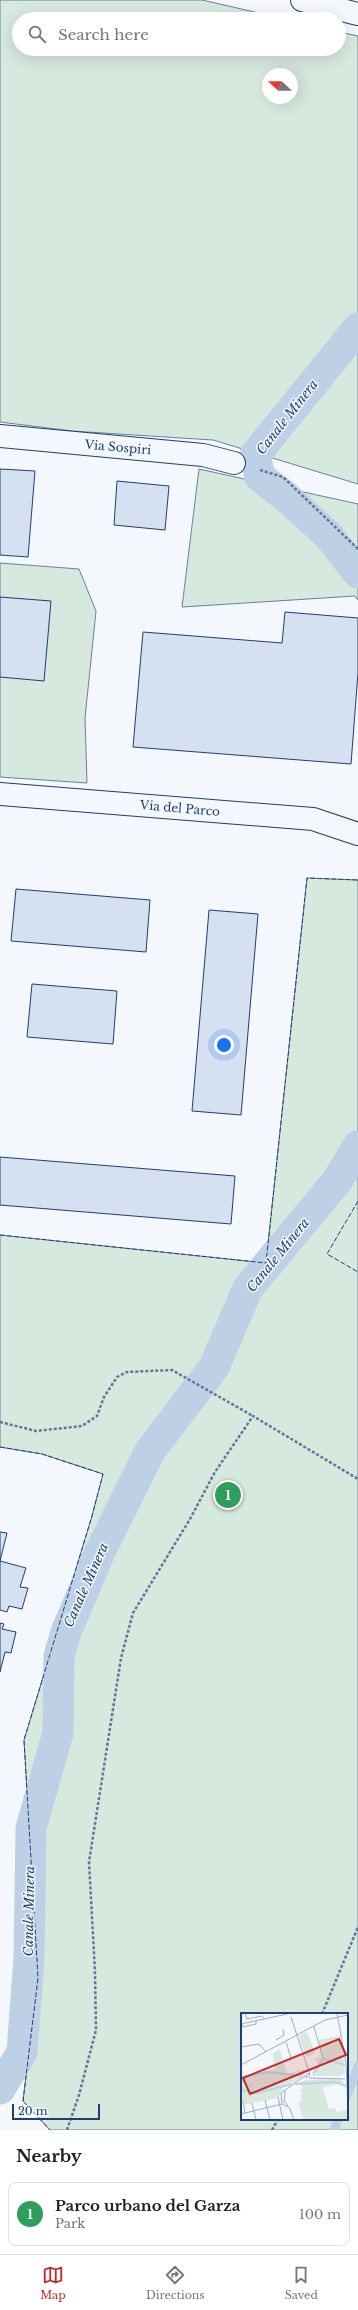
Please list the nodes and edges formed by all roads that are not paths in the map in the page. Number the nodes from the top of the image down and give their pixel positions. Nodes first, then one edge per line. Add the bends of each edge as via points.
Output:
1 (302, 0) edge
2 (358, 14) edge
3 (0, 436) edge
4 (234, 463) dead end
5 (0, 794) edge
6 (358, 834) edge

1 - 2 street
3 - 4 street, Via Sospiri via 203,455
5 - 6 street, Via del Parco via 313,819

